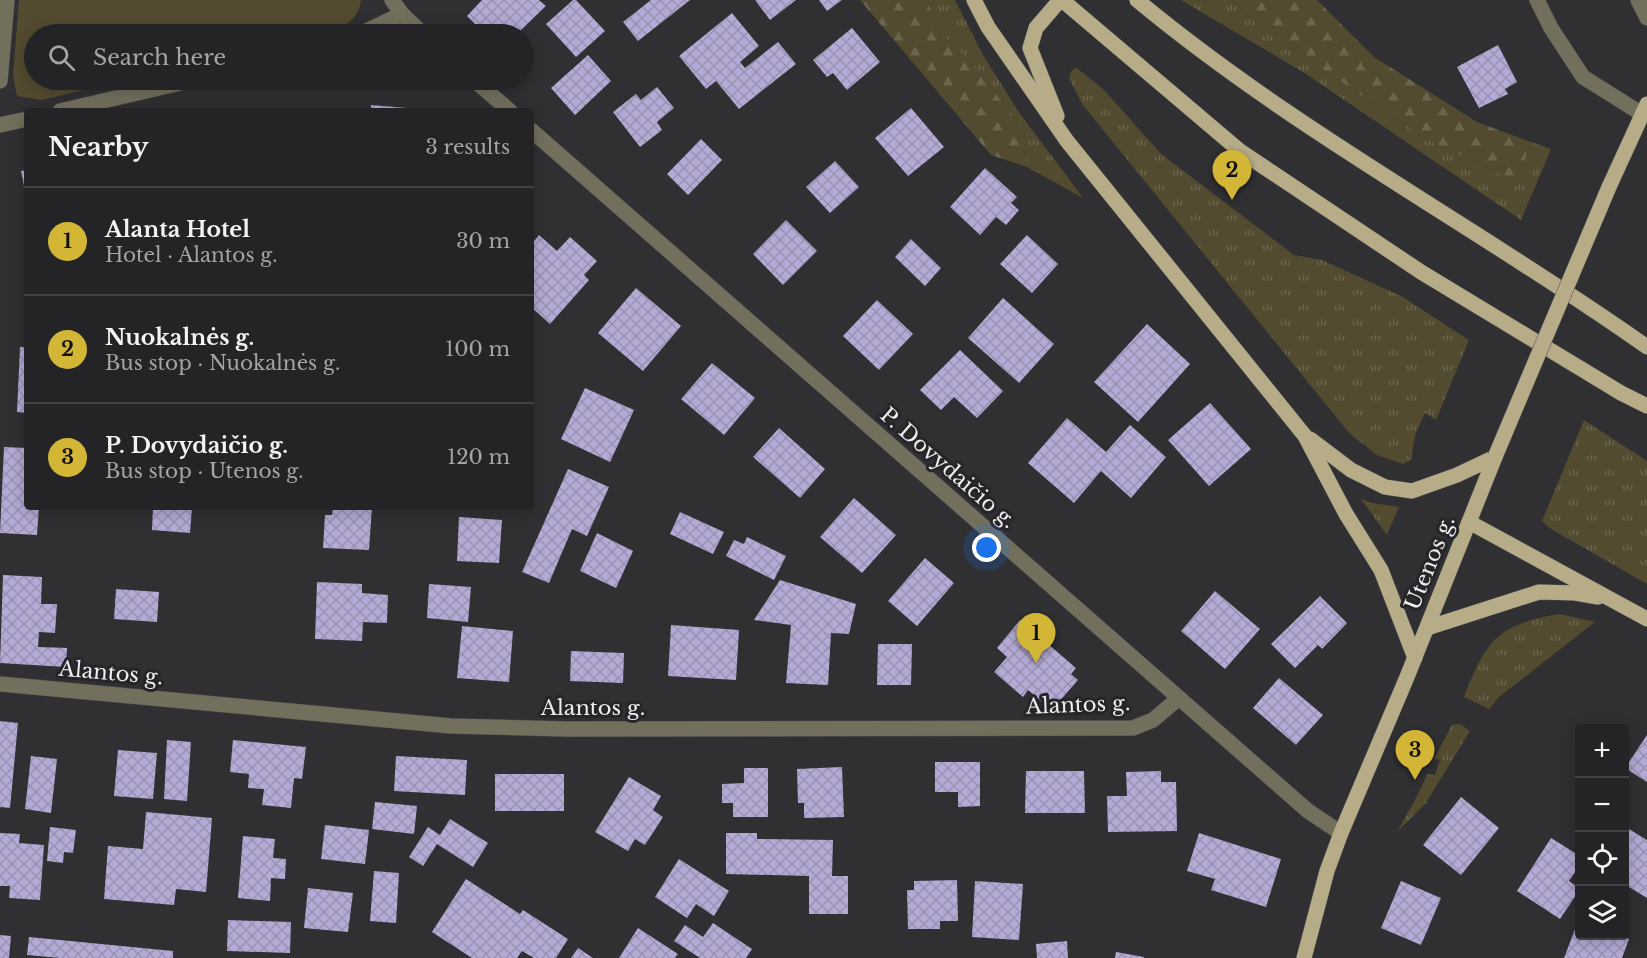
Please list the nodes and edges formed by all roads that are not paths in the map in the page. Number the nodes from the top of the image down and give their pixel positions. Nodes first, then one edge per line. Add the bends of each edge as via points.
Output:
1 (7, 0) edge
2 (392, 0) edge
3 (974, 0) edge
4 (1061, 0) edge
5 (1137, 0) edge
6 (1537, 0) edge
7 (1638, 0) edge
8 (402, 14) junction
9 (1647, 18) edge
10 (381, 24) edge
11 (412, 24) edge
12 (0, 81) edge
13 (150, 90) edge
14 (486, 90) edge
15 (73, 108) edge
16 (507, 108) edge
17 (1645, 111) edge
18 (24, 120) edge
19 (0, 125) edge
20 (534, 132) edge
21 (1067, 141) junction
22 (1647, 347) edge
23 (1647, 406) edge
24 (1305, 436) junction
25 (1495, 457) junction
26 (1469, 522) junction
27 (1612, 599) junction
28 (1647, 619) edge
29 (1427, 628) junction
30 (1415, 658) junction
31 (0, 684) edge
32 (1179, 698) junction
33 (1341, 833) junction
34 (1304, 958) edge

1 - 12 street
2 - 8 street
3 - 21 main road via 988,27
4 - 21 main road via 1036,28 1030,48
4 - 23 main road via 1240,151 1421,272
5 - 22 main road via 1235,77
6 - 17 street via 1583,76
7 - 9 street
8 - 10 street
8 - 11 street
13 - 15 street
14 - 16 street
17 - 25 main road, Utenos g., bridge
18 - 19 street
20 - 32 street, P. Dovydaičio g.
21 - 24 main road
24 - 25 main road via 1385,487 1412,491
24 - 30 main road via 1381,570
25 - 26 main road, Utenos g.
26 - 27 main road
26 - 29 main road, Utenos g.
27 - 28 main road
27 - 29 main road via 1539,592
29 - 30 main road, Utenos g.
30 - 33 main road, Utenos g.
31 - 32 street, Alantos g. via 451,726 566,729 1133,728 1153,720
32 - 33 street, P. Dovydaičio g. via 1308,811
33 - 34 main road, Utenos g.

